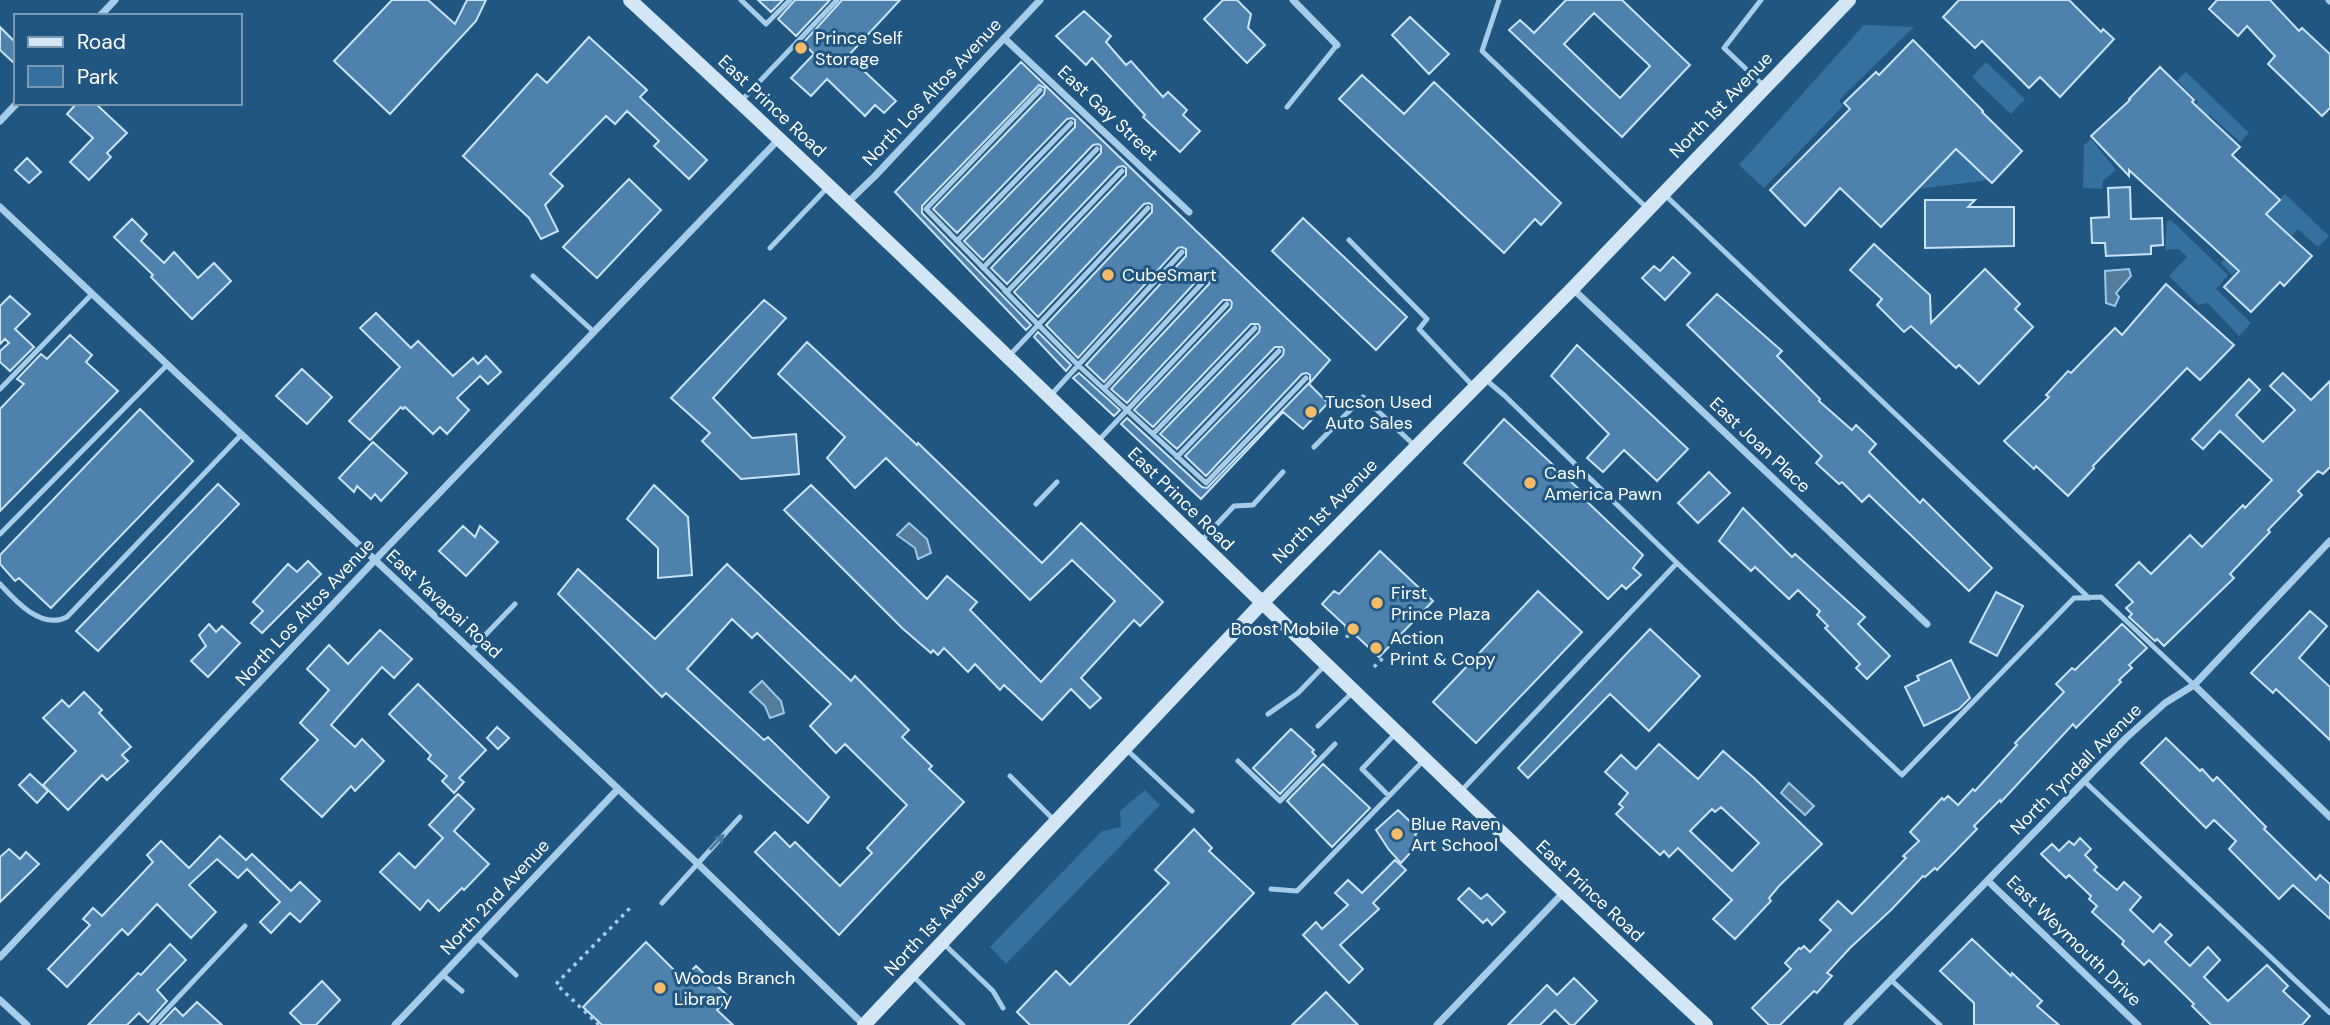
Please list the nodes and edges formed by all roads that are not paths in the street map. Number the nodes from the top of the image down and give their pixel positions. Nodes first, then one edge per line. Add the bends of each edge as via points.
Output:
1 (115, 0) edge
2 (630, 0) edge
3 (741, 0) edge
4 (790, 0) edge
5 (836, 0) edge
6 (1040, 0) edge
7 (1293, 0) edge
8 (1499, 0) edge
9 (1761, 0) edge
10 (1849, 0) edge
11 (102, 14) edge
12 (1004, 38) junction
13 (1337, 45) joint
14 (1765, 87) junction
15 (1040, 90) dead end
16 (740, 102) junction
17 (14, 105) edge
18 (1286, 107) dead end
19 (0, 121) edge
20 (1071, 122) dead end
21 (780, 138) junction
22 (1097, 149) dead end
23 (1122, 171) dead end
24 (829, 186) junction
25 (1663, 193) junction
26 (846, 204) junction
27 (0, 207) edge
28 (1148, 208) dead end
29 (1648, 209) junction
30 (1189, 212) dead end
31 (1349, 240) dead end
32 (957, 241) junction
33 (770, 247) dead end
34 (1182, 252) dead end
35 (983, 268) junction
36 (533, 276) dead end
37 (1205, 280) dead end
38 (1573, 288) junction
39 (1005, 291) junction
40 (92, 294) junction
41 (1227, 304) dead end
42 (1038, 325) junction
43 (1255, 328) dead end
44 (594, 332) junction
45 (1279, 351) dead end
46 (1007, 358) junction
47 (167, 365) junction
48 (1078, 365) junction
49 (1306, 378) dead end
50 (1479, 383) junction
51 (0, 389) edge
52 (1104, 389) junction
53 (1048, 398) junction
54 (1127, 411) junction
55 (1153, 434) junction
56 (241, 435) junction
57 (1096, 444) junction
58 (1314, 447) dead end
59 (1416, 447) junction
60 (1177, 457) junction
61 (1283, 472) dead end
62 (1058, 482) dead end
63 (1036, 504) dead end
64 (0, 534) edge
65 (2330, 541) edge
66 (1199, 544) junction
67 (374, 561) junction
68 (1677, 563) junction
69 (0, 584) edge
70 (2089, 598) junction
71 (516, 604) dead end
72 (1261, 604) junction
73 (1927, 624) dead end
74 (471, 650) junction
75 (1325, 665) junction
76 (2194, 685) junction
77 (1353, 692) junction
78 (1268, 714) dead end
79 (1318, 726) dead end
80 (1396, 733) junction
81 (1335, 744) dead end
82 (1125, 748) junction
83 (1424, 760) junction
84 (1238, 761) dead end
85 (1010, 776) dead end
86 (2084, 781) junction
87 (618, 789) junction
88 (1459, 793) junction
89 (1389, 796) junction
90 (1192, 811) dead end
91 (740, 817) dead end
92 (2330, 817) edge
93 (1056, 822) junction
94 (697, 863) junction
95 (1988, 881) junction
96 (1271, 889) dead end
97 (1563, 893) junction
98 (662, 903) dead end
99 (245, 926) dead end
100 (478, 939) junction
101 (942, 942) junction
102 (0, 957) edge
103 (443, 975) junction
104 (516, 975) dead end
105 (912, 975) junction
106 (1891, 980) junction
107 (462, 992) dead end
108 (0, 1000) edge
109 (1003, 1008) dead end
110 (2330, 1013) edge
111 (398, 1024) edge
112 (27, 1025) edge
113 (152, 1025) edge
114 (864, 1025) edge
115 (963, 1025) edge
116 (1437, 1025) edge
117 (1706, 1025) edge
118 (1847, 1025) edge
119 (1940, 1025) edge
120 (2138, 1025) edge

1 - 11 street
2 - 16 main road, East Prince Road
3 - 4 lane via 766,24
5 - 16 lane
6 - 12 street, North Los Altos Avenue
7 - 13 street
8 - 29 lane via 1482,51
9 - 14 lane via 1724,48
10 - 14 main road, North 1st Avenue
12 - 26 street, North Los Altos Avenue
12 - 30 street, East Gay Street
13 - 18 lane
14 - 25 main road, North 1st Avenue
15 - 32 lane via 926,209
16 - 21 main road, East Prince Road
17 - 19 street
20 - 32 lane
21 - 24 main road, East Prince Road
21 - 44 street, North Los Altos Avenue
22 - 35 lane
23 - 39 lane
24 - 26 main road, East Prince Road
24 - 33 lane
25 - 29 main road, North 1st Avenue
25 - 70 lane
26 - 46 main road, East Prince Road
27 - 40 street, East Yavapai Road
28 - 42 lane
29 - 38 main road, North 1st Avenue
31 - 50 lane via 1427,319 1419,329
32 - 35 lane
34 - 48 lane
35 - 39 lane
36 - 44 lane
37 - 52 lane
38 - 50 main road, North 1st Avenue
38 - 73 street, East Joan Place
39 - 42 lane
40 - 47 street, East Yavapai Road
40 - 51 lane
41 - 54 lane
42 - 46 lane
42 - 48 lane
43 - 55 lane
44 - 67 street, North Los Altos Avenue
45 - 60 lane
46 - 53 main road, East Prince Road
47 - 56 street, East Yavapai Road
47 - 64 lane
48 - 52 lane
48 - 53 lane
49 - 60 lane via 1206,483
50 - 59 main road, North 1st Avenue
50 - 68 lane via 1505,396
52 - 54 lane
53 - 57 main road, East Prince Road
54 - 55 lane
54 - 57 lane
55 - 60 lane
56 - 67 street, East Yavapai Road
56 - 69 lane via 67,617 41,619
57 - 66 main road, East Prince Road
58 - 59 lane via 1363,397
59 - 72 main road, North 1st Avenue
61 - 66 lane via 1253,505 1234,506
62 - 63 lane
65 - 76 street, North Tyndall Avenue
66 - 72 main road, East Prince Road
67 - 74 street, East Yavapai Road
67 - 102 street, North Los Altos Avenue
68 - 70 lane via 1902,775 2074,598
68 - 88 lane
70 - 76 lane via 2101,597
71 - 74 lane
72 - 75 main road, East Prince Road
72 - 82 main road, North 1st Avenue
74 - 87 street, East Yavapai Road
75 - 77 main road, East Prince Road
75 - 78 lane via 1298,693
76 - 86 street, North Tyndall Avenue via 2165,703
76 - 92 street
77 - 79 lane
77 - 80 main road, East Prince Road
80 - 83 main road, East Prince Road
80 - 89 lane via 1362,769
81 - 84 lane via 1280,801
82 - 90 lane
82 - 93 main road, North 1st Avenue
83 - 88 main road, East Prince Road
83 - 89 lane
85 - 93 lane
86 - 95 street, North Tyndall Avenue
86 - 110 lane
87 - 94 street, East Yavapai Road
87 - 100 street, North 2nd Avenue
88 - 97 main road, East Prince Road
89 - 96 lane via 1297,891
94 -> 91 lane
93 - 101 main road, North 1st Avenue
94 - 98 lane
94 - 114 street, East Yavapai Road
95 - 106 street, North Tyndall Avenue
95 - 120 street, East Weymouth Drive
97 - 116 street
97 - 117 main road, East Prince Road
99 - 113 lane
100 - 103 street, North 2nd Avenue
100 - 104 lane
101 - 105 main road, North 1st Avenue
101 - 109 lane via 993,991
103 - 107 lane
103 - 111 street, North 2nd Avenue
105 - 114 main road, North 1st Avenue
105 - 115 lane
106 - 118 street, North Tyndall Avenue
106 - 119 lane
108 - 112 street

